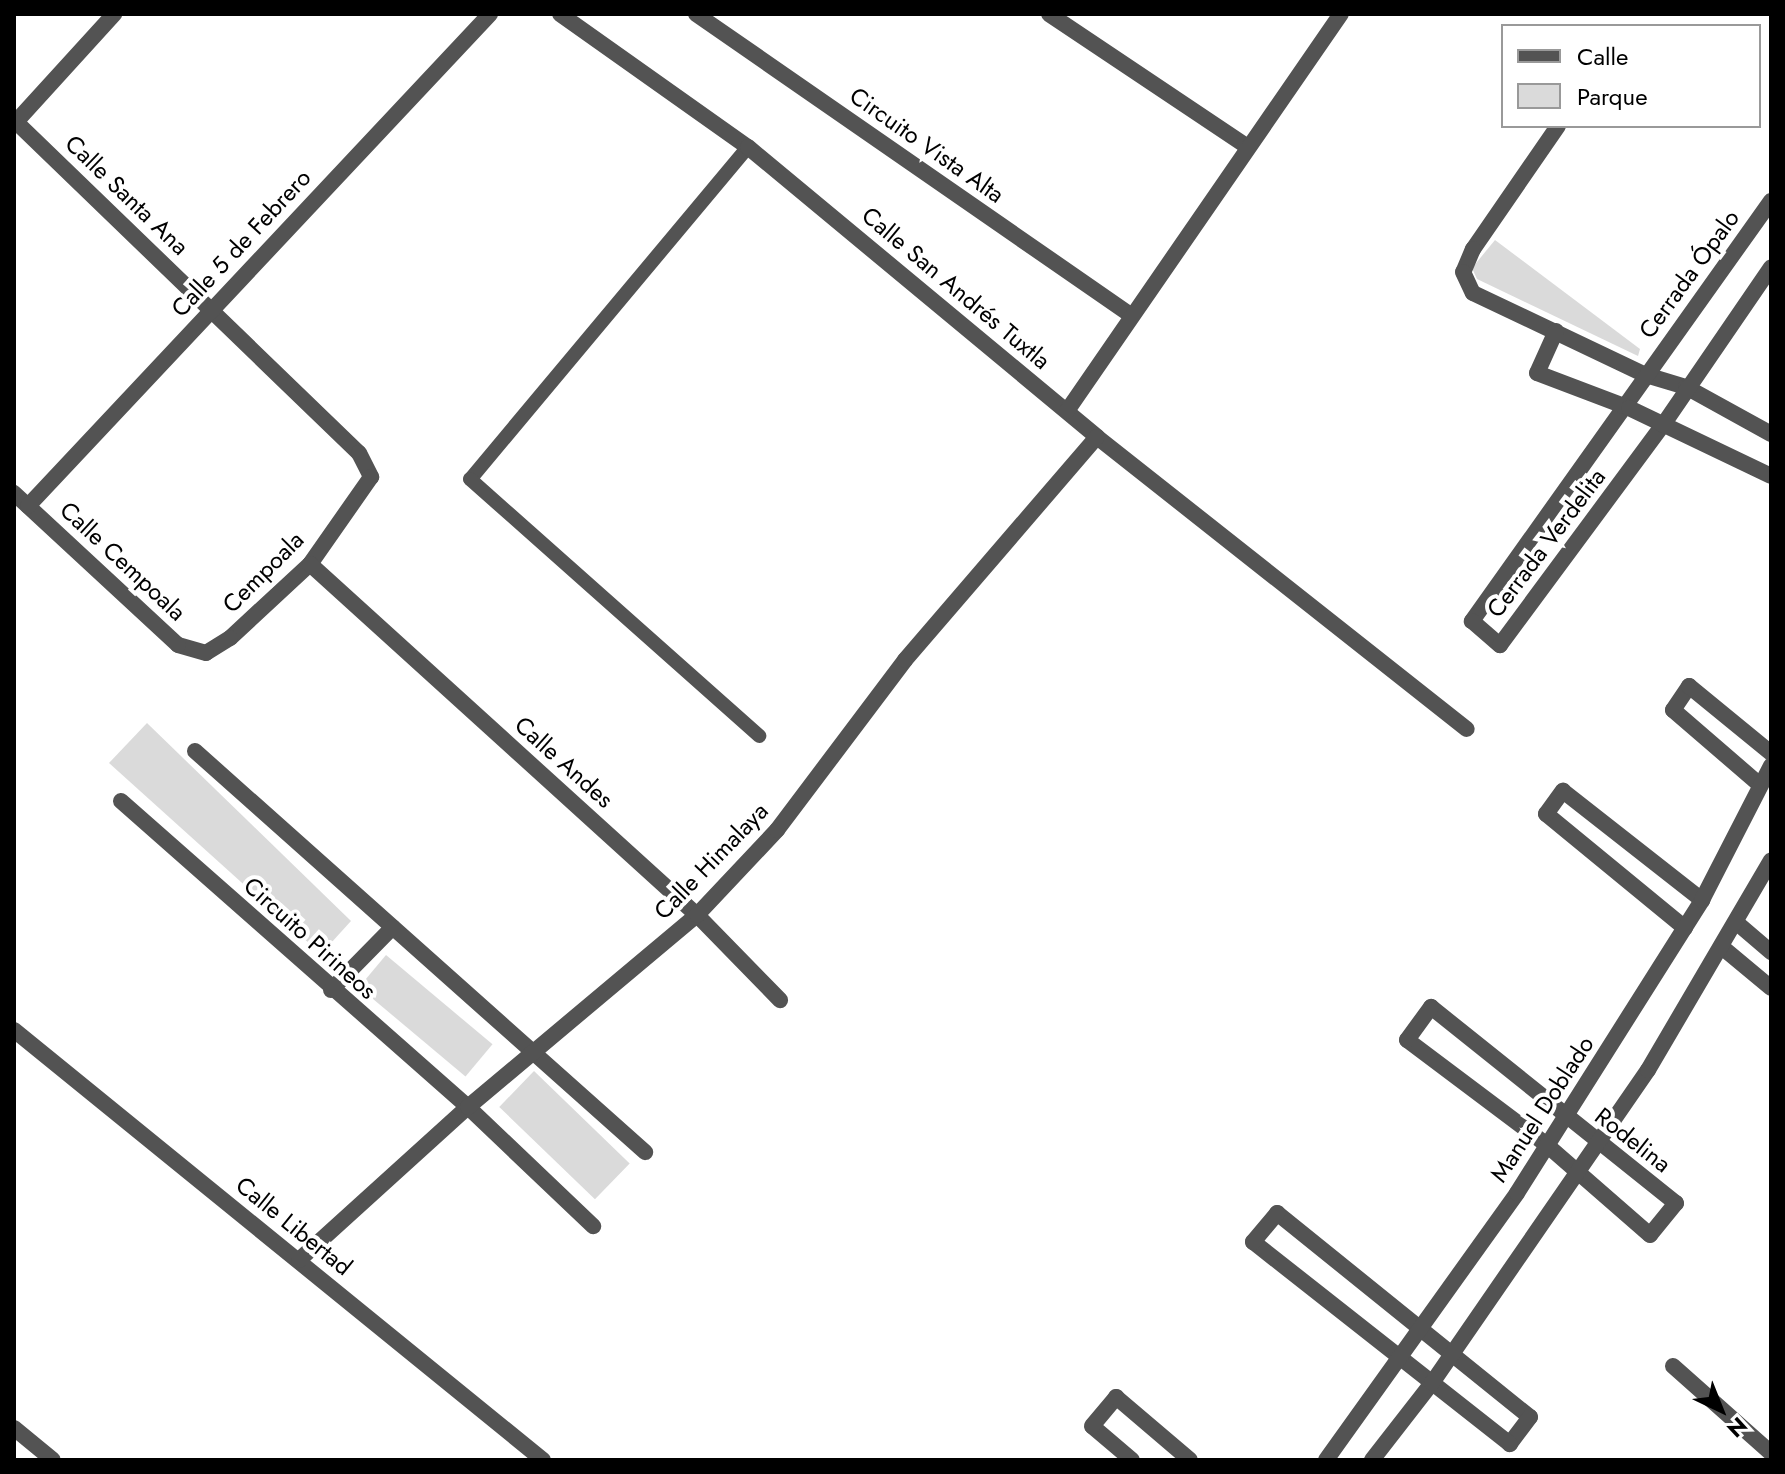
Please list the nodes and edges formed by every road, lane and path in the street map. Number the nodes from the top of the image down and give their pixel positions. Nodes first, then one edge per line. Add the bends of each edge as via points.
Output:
1 (114, 14) edge
2 (490, 14) edge
3 (560, 14) edge
4 (696, 14) edge
5 (1049, 14) edge
6 (1341, 14) edge
7 (15, 122) edge
8 (1557, 128) edge
9 (748, 147) junction
10 (1248, 147) junction
11 (1771, 201) edge
12 (1771, 267) edge
13 (212, 309) junction
14 (1132, 316) junction
15 (1556, 331) junction
16 (1646, 375) junction
17 (1686, 387) junction
18 (1629, 408) junction
19 (1067, 411) junction
20 (1663, 425) junction
21 (1771, 434) edge
22 (1097, 437) junction
23 (1771, 476) edge
24 (371, 477) joint
25 (14, 493) edge
26 (28, 506) junction
27 (310, 564) junction
28 (206, 653) joint
29 (1467, 729) dead end
30 (759, 736) dead end
31 (195, 751) dead end
32 (1771, 753) edge
33 (1771, 766) edge
34 (1760, 785) junction
35 (121, 801) dead end
36 (1771, 860) edge
37 (1702, 900) junction
38 (697, 915) junction
39 (1737, 923) junction
40 (393, 927) junction
41 (1685, 928) junction
42 (1723, 948) junction
43 (1771, 952) edge
44 (1771, 988) edge
45 (331, 990) junction
46 (780, 1000) dead end
47 (14, 1030) edge
48 (532, 1056) junction
49 (468, 1107) junction
50 (1566, 1117) junction
51 (1594, 1142) junction
52 (1547, 1145) junction
53 (645, 1152) dead end
54 (1575, 1172) junction
55 (593, 1226) dead end
56 (299, 1260) junction
57 (1422, 1329) junction
58 (1453, 1352) junction
59 (1400, 1360) junction
60 (1673, 1366) dead end
61 (1432, 1383) junction
62 (14, 1428) edge
63 (1771, 1453) edge
64 (53, 1460) edge
65 (543, 1460) edge
66 (1132, 1460) edge
67 (1190, 1460) edge
68 (1326, 1460) edge
69 (1372, 1460) edge

1 - 7 street
2 - 13 street, Calle 5 de Febrero
3 - 9 street, Calle San Andrés Tuxtla
4 - 14 street, Circuito Vista Alta
5 - 10 street
6 - 10 street
7 - 13 street, Calle Santa Ana
8 - 15 street via 1463,272 1473,293
9 - 19 street, Calle San Andrés Tuxtla
9 - 30 lane via 470,479
10 - 14 street
11 - 16 street, Cerrada Ópalo
12 - 17 street
13 - 24 street, Calle Santa Ana via 359,453
13 - 26 street, Calle 5 de Febrero
14 - 19 street
15 - 16 street
15 - 18 street via 1537,373
16 - 17 street
16 - 18 street, Cerrada Verdelita
17 - 20 street, Cerrada Verdelita
17 - 21 street
18 - 20 street
18 - 20 street, Cerrada Verdelita via 1472,621 1500,645
19 - 22 street, Calle San Andrés Tuxtla
20 - 23 street
22 - 29 street, Calle San Andrés Tuxtla
22 - 38 street, Calle Himalaya via 905,660 777,830
24 - 27 street, Cempoala
25 - 26 street, Calle Cempoala
26 - 28 street, Calle Cempoala via 178,645
27 - 28 street, Cempoala via 230,638
27 - 38 street, Calle Andes
31 - 40 street
32 - 34 street via 1689,686 1673,710
33 - 34 street, Manuel Doblado
34 - 37 street, Manuel Doblado
35 - 45 street, Circuito Pirineos
36 - 39 street
37 - 41 street, Manuel Doblado
37 - 41 street via 1563,791 1546,814
38 - 46 street, Calle Andes
38 - 48 street, Calle Himalaya
39 - 42 street
39 - 43 street
40 - 45 street
40 - 48 street
41 - 50 street, Manuel Doblado
42 - 44 street
42 - 51 street via 1648,1070
45 - 49 street, Circuito Pirineos
47 - 56 street, Calle Libertad
48 - 49 street, Calle Himalaya
48 - 53 street
49 - 55 street, Circuito Pirineos
49 - 56 street, Calle Himalaya
50 - 51 street, Rodelina
50 - 52 street, Manuel Doblado
50 - 52 street, Rodelina via 1431,1007 1407,1040
51 - 54 street
51 - 54 street, Rodelina via 1676,1203 1650,1235
52 - 54 street, Rodelina
52 - 57 street, Manuel Doblado
54 - 58 street
56 - 65 street, Calle Libertad
57 - 58 street
57 - 59 street, Manuel Doblado
57 - 59 street via 1277,1213 1253,1242
58 - 61 street
58 - 61 street via 1530,1417 1510,1444
59 - 61 street
59 - 68 street, Manuel Doblado
60 - 63 street
61 - 69 street
62 - 64 street
66 - 67 street via 1092,1426 1116,1397

